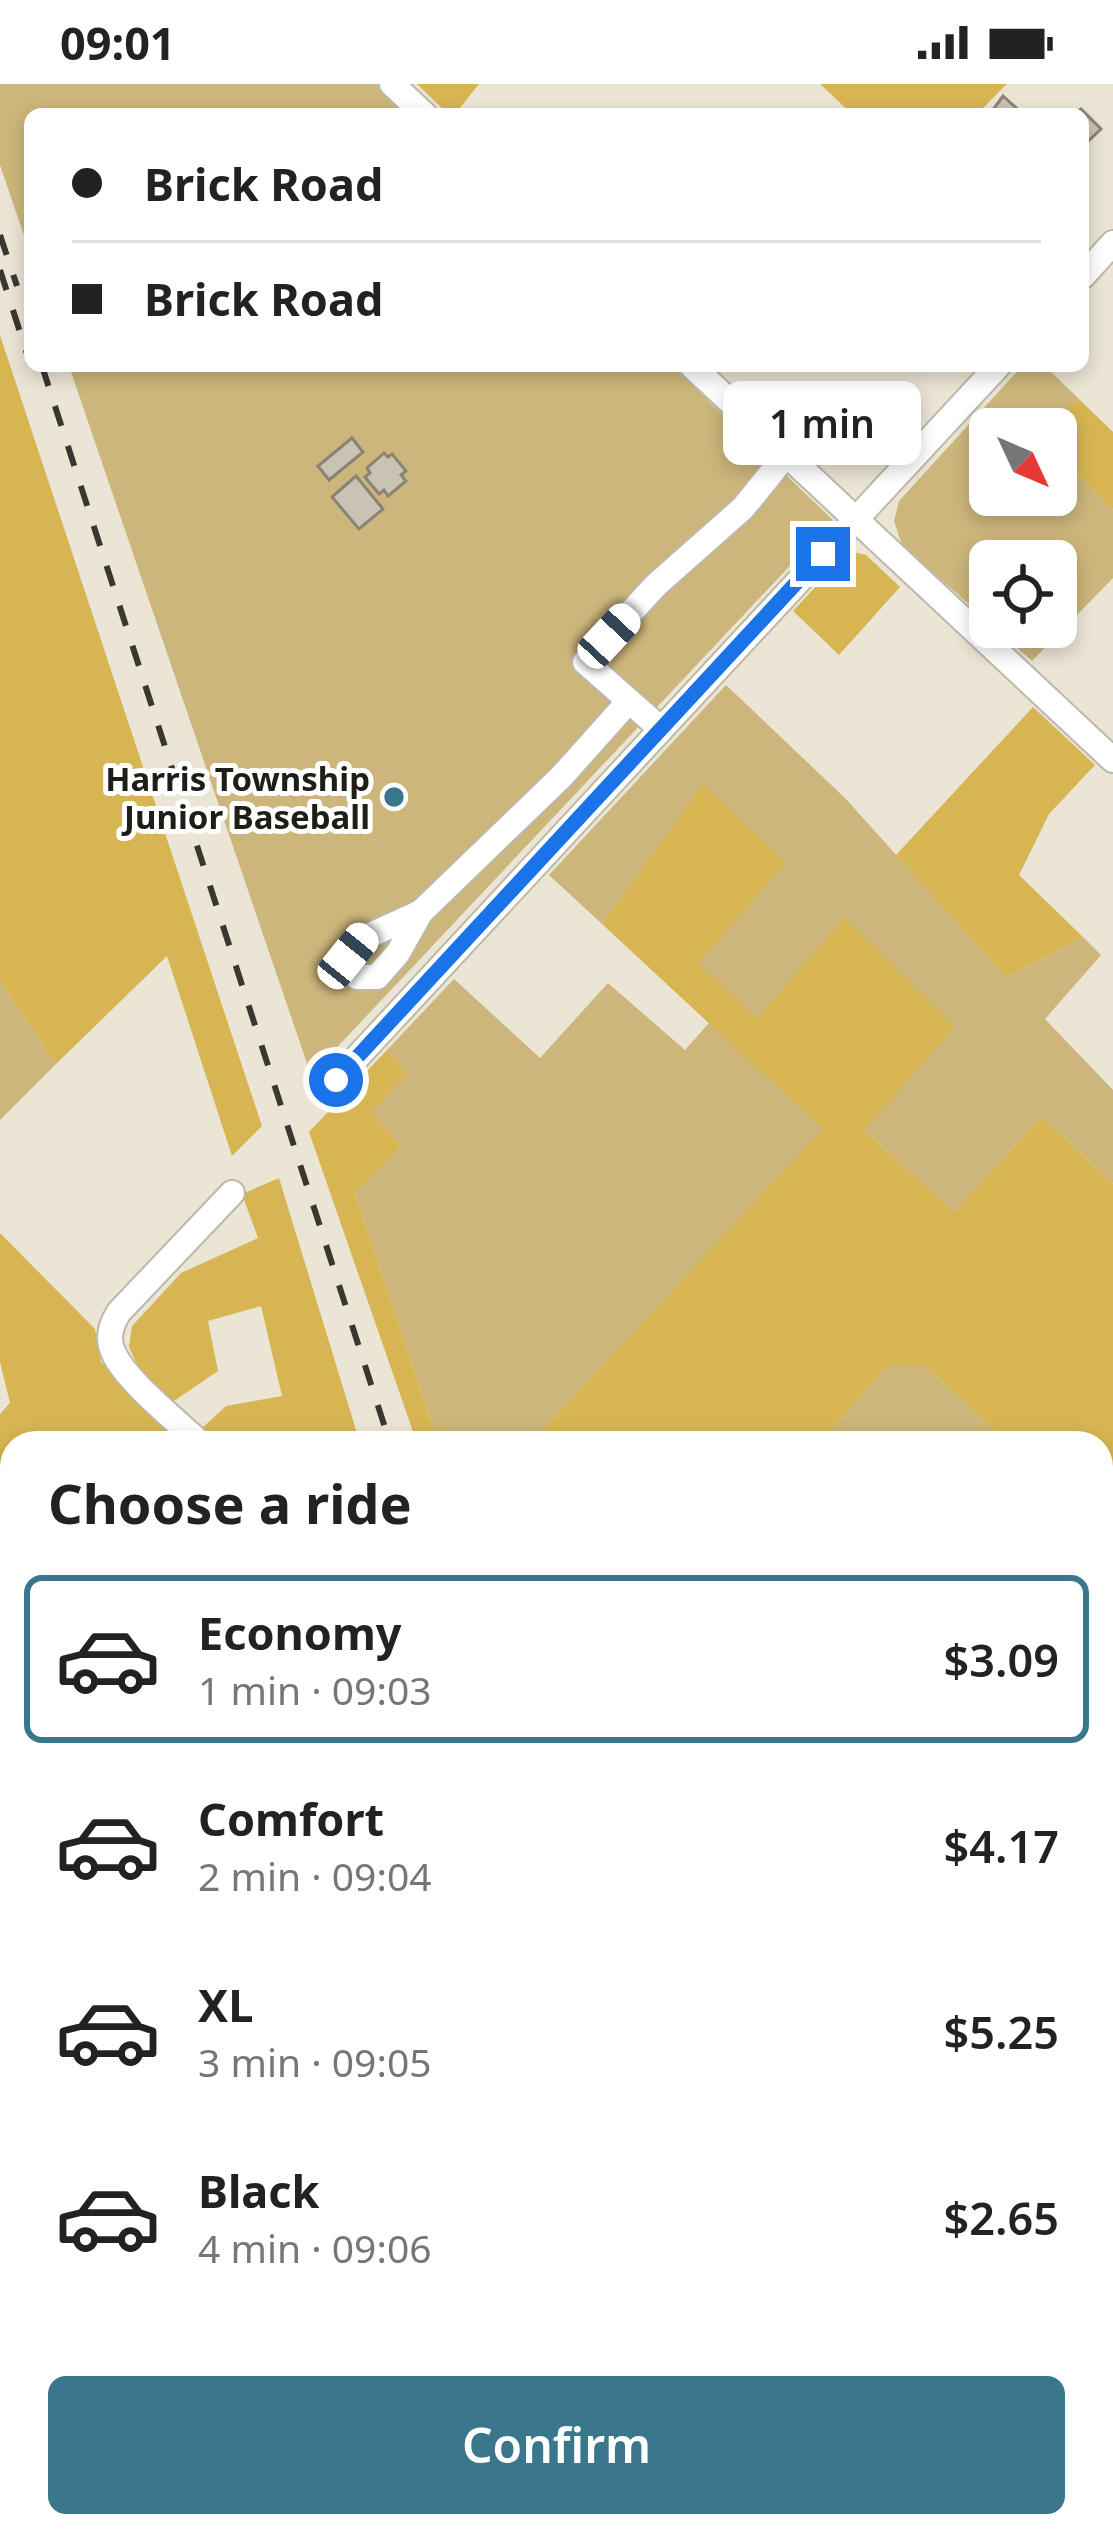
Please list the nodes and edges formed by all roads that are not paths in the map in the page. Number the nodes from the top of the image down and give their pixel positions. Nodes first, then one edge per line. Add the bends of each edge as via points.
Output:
1 (392, 84) edge
2 (418, 108) edge
3 (1113, 243) edge
4 (1089, 269) edge
5 (698, 372) edge
6 (992, 372) edge
7 (786, 455) junction
8 (855, 520) junction
9 (629, 701) junction
10 (661, 729) junction
11 (1113, 760) edge
12 (421, 913) dead end
13 (336, 1080) dead end
14 (232, 1193) dead end
15 (187, 1431) edge

1 - 2 street
3 - 4 street
5 - 7 street
6 - 8 street
7 - 8 street
7 - 9 street via 743,508 585,662
8 - 10 street
8 - 11 street
9 - 10 street
9 - 12 street
10 - 13 street
14 - 15 street via 111,1328 115,1356

